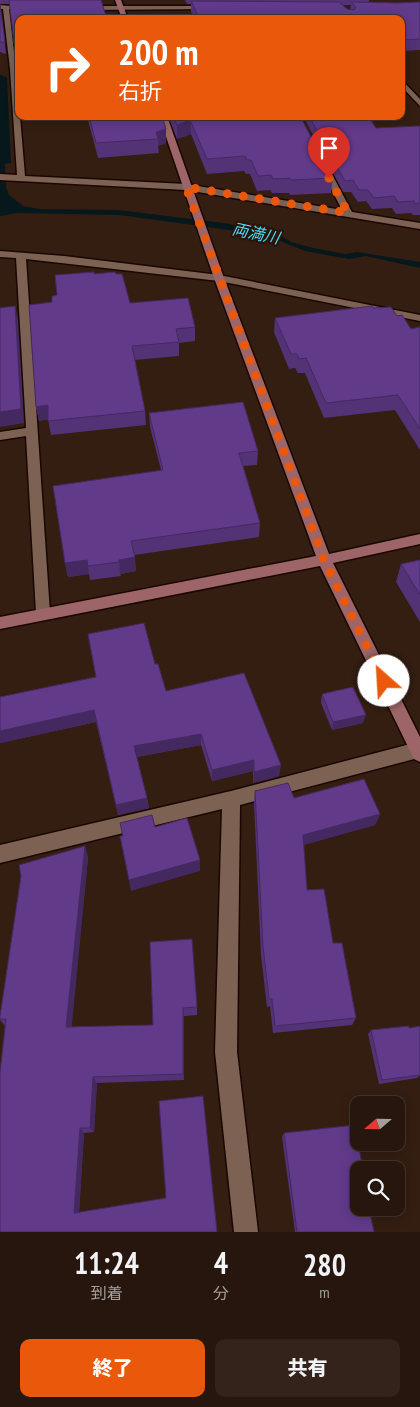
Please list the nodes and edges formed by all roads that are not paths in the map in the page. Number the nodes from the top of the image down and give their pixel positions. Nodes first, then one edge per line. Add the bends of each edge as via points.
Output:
1 (118, 0) edge
2 (3, 8) edge
3 (35, 8) edge
4 (73, 8) edge
5 (120, 8) junction
6 (218, 8) edge
7 (123, 15) edge
8 (405, 90) edge
9 (420, 90) edge
10 (420, 104) edge
11 (15, 118) edge
12 (15, 120) edge
13 (164, 120) edge
14 (320, 160) edge
15 (0, 177) edge
16 (21, 177) junction
17 (186, 187) junction
18 (348, 213) junction
19 (420, 226) edge
20 (0, 254) edge
21 (22, 255) junction
22 (219, 278) junction
23 (420, 318) edge
24 (32, 431) junction
25 (0, 436) edge
26 (420, 539) edge
27 (324, 560) junction
28 (43, 613) junction
29 (0, 623) edge
30 (419, 752) edge
31 (231, 799) junction
32 (0, 854) edge
33 (246, 1232) edge

1 - 5 street
2 - 3 street
2 - 11 street
4 - 5 street
5 - 6 street
5 - 7 street
8 - 9 street
8 - 10 street
12 - 16 street
13 - 17 street
14 - 18 street
15 - 16 street
16 - 17 street
17 - 18 street
17 - 22 street
18 - 19 street
20 - 21 street
21 - 22 street
21 - 24 street
22 - 23 street
22 - 27 street
24 - 25 street
24 - 28 street
26 - 27 street
27 - 28 street
27 - 30 street
28 - 29 street
30 - 31 street
31 - 32 street
31 - 33 street via 226,1052

